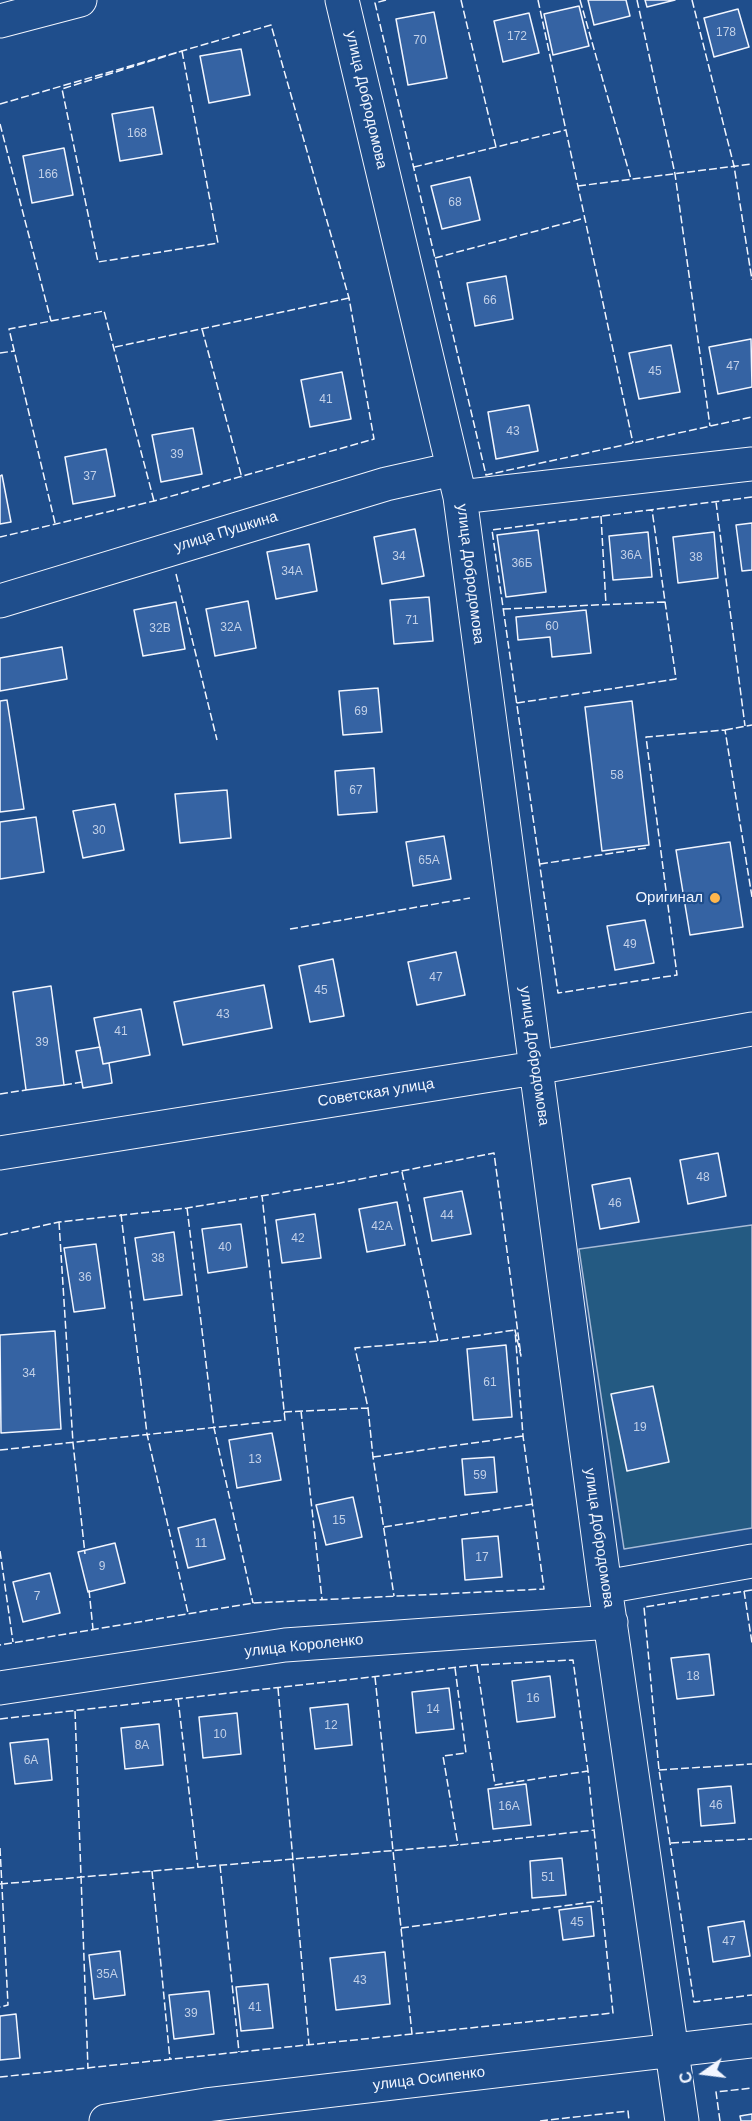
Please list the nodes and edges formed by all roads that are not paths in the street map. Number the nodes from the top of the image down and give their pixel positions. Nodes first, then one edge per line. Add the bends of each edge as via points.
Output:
1 (80, 0) edge
2 (342, 0) edge
3 (0, 21) edge
4 (752, 464) edge
5 (457, 483) junction
6 (0, 601) edge
7 (752, 1029) edge
8 (535, 1068) junction
9 (0, 1153) edge
10 (752, 1561) edge
11 (605, 1587) junction
12 (611, 1622) junction
13 (0, 1688) edge
14 (752, 2041) edge
15 (672, 2050) junction
16 (106, 2121) edge
17 (682, 2121) edge

1 - 3 street
2 - 5 street, улица Добродомова
4 - 5 street, улица Пушкина
5 - 6 street, улица Пушкина via 386,484
5 - 8 street, улица Добродомова
7 - 8 street, Советская улица
8 - 9 street, Советская улица
8 - 11 street, улица Добродомова
10 - 11 street
11 - 12 street, улица Добродомова
12 - 13 street, улица Короленко via 285,1646
12 - 15 street, улица Добродомова
14 - 15 street, улица Осипенко
15 - 16 street, улица Осипенко via 206,2105
15 - 17 street, улица Добродомова

